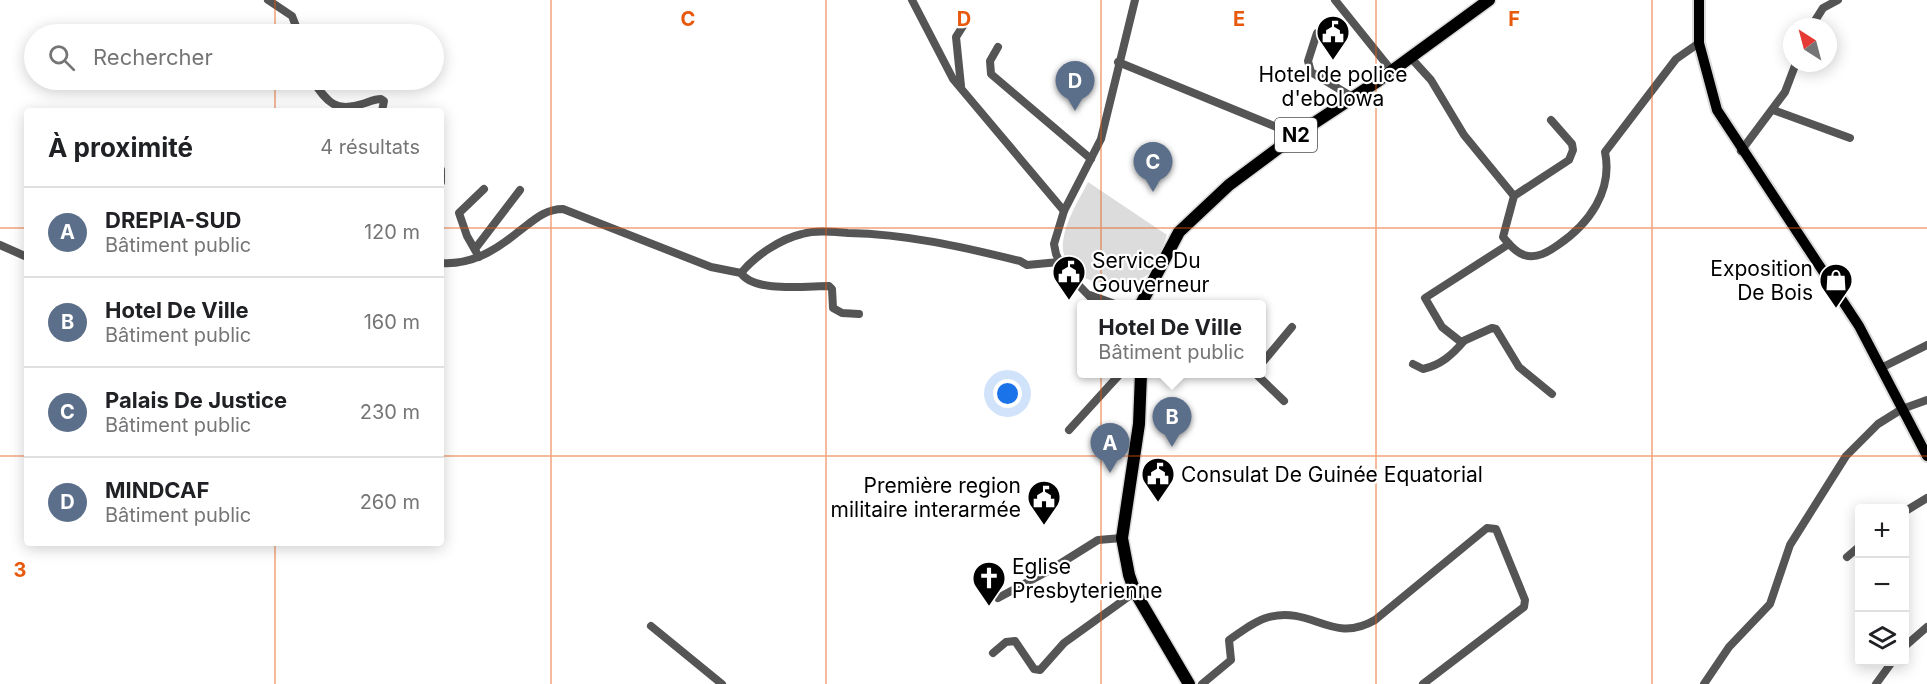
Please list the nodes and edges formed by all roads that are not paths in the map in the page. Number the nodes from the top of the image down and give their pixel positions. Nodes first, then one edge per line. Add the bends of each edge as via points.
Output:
1 (912, 0) edge
2 (1135, 0) edge
3 (1335, 0) edge
4 (1489, 0) edge
5 (1699, 0) edge
6 (1838, 0) edge
7 (272, 1) edge
8 (1817, 18) edge
9 (295, 24) edge
10 (963, 26) dead end
11 (1317, 33) dead end
12 (1699, 43) junction
13 (998, 47) dead end
14 (1411, 57) junction
15 (1119, 62) junction
16 (1392, 71) junction
17 (1793, 72) edge
18 (319, 90) edge
19 (965, 95) junction
20 (1354, 98) junction
21 (342, 108) edge
22 (350, 108) edge
23 (383, 108) edge
24 (1773, 110) junction
25 (1551, 120) dead end
26 (1296, 135) junction
27 (1850, 138) dead end
28 (1741, 151) junction
29 (1091, 159) junction
30 (484, 189) dead end
31 (520, 190) dead end
32 (1514, 196) junction
33 (1064, 211) junction
34 (1509, 244) junction
35 (0, 245) edge
36 (475, 249) junction
37 (24, 256) edge
38 (479, 257) junction
39 (1059, 262) junction
40 (444, 264) edge
41 (741, 273) junction
42 (1089, 294) junction
43 (1094, 300) edge
44 (1105, 300) edge
45 (1143, 300) edge
46 (860, 314) dead end
47 (1292, 327) dead end
48 (1464, 341) junction
49 (1927, 345) edge
50 (1266, 358) edge
51 (1413, 364) dead end
52 (1881, 368) junction
53 (1116, 378) edge
54 (1141, 378) edge
55 (1260, 378) edge
56 (1552, 394) dead end
57 (1927, 400) edge
58 (1284, 401) dead end
59 (1902, 409) junction
60 (1069, 430) dead end
61 (1927, 456) edge
62 (1927, 498) edge
63 (1909, 509) edge
64 (1122, 538) junction
65 (1855, 550) edge
66 (1847, 557) dead end
67 (1135, 592) junction
68 (998, 598) dead end
69 (651, 626) dead end
70 (1927, 627) edge
71 (1909, 643) edge
72 (993, 653) dead end
73 (1889, 666) edge
74 (722, 684) edge
75 (1189, 684) edge
76 (1202, 684) edge
77 (1423, 684) edge
78 (1704, 684) edge
79 (1876, 684) edge

1 - 19 street via 953,80
2 - 15 street
3 - 16 street
4 - 14 highway, N2
5 - 12 main road
6 - 8 street via 1823,8
7 - 9 street via 292,16
10 - 19 street via 956,37 956,61 958,81
11 - 20 street via 1308,61 1311,72
12 - 28 main road via 1717,110
12 - 34 street via 1676,58 1605,152 1606,181 1597,205 1575,233 1546,253 1534,256 1522,255
13 - 29 street via 990,61 991,74
14 - 16 highway, N2
14 - 32 street via 1431,80 1464,135
15 - 26 street
15 - 29 street via 1101,139
16 - 20 highway, N2
17 - 24 street
18 - 21 street
19 - 33 street
20 - 26 highway, N2
22 - 23 street via 381,99
24 - 27 street
24 - 28 street
25 - 32 street via 1572,144 1569,160
26 - 45 highway, N2 via 1246,170 1179,232
28 - 52 main road via 1841,299
29 - 33 street
30 - 36 street via 459,213
31 - 36 street
32 - 34 street via 1503,237
33 - 39 street via 1054,244
34 - 48 street via 1425,298 1442,327
35 - 37 street
36 - 38 street
38 - 40 street
38 - 41 street via 538,216 563,209 711,267
39 - 41 street via 1027,265 937,242 867,233 817,232 783,242 753,260
39 - 42 street
41 - 46 street via 745,279 772,287 829,286 833,308 842,314
42 - 43 street
42 - 44 street
47 - 50 street
48 - 51 street via 1452,356 1434,367 1423,369
48 - 56 street via 1496,329 1519,367
49 - 52 street
52 - 59 main road
53 - 60 street
54 - 64 highway via 1139,424
55 - 58 street
57 - 59 street
59 - 61 main road
59 - 78 street via 1866,434 1846,456 1791,545 1770,604 1729,647
62 - 63 street
64 - 67 highway
64 - 68 street via 1098,540
65 - 66 street
67 - 72 street via 1064,643 1040,670 1034,669 1015,641 1006,642
67 - 75 highway
69 - 74 street
70 - 71 street
73 - 79 street
76 - 77 street via 1231,660 1229,640 1255,622 1291,615 1341,630 1361,628 1487,528 1496,529 1525,600 1524,607

